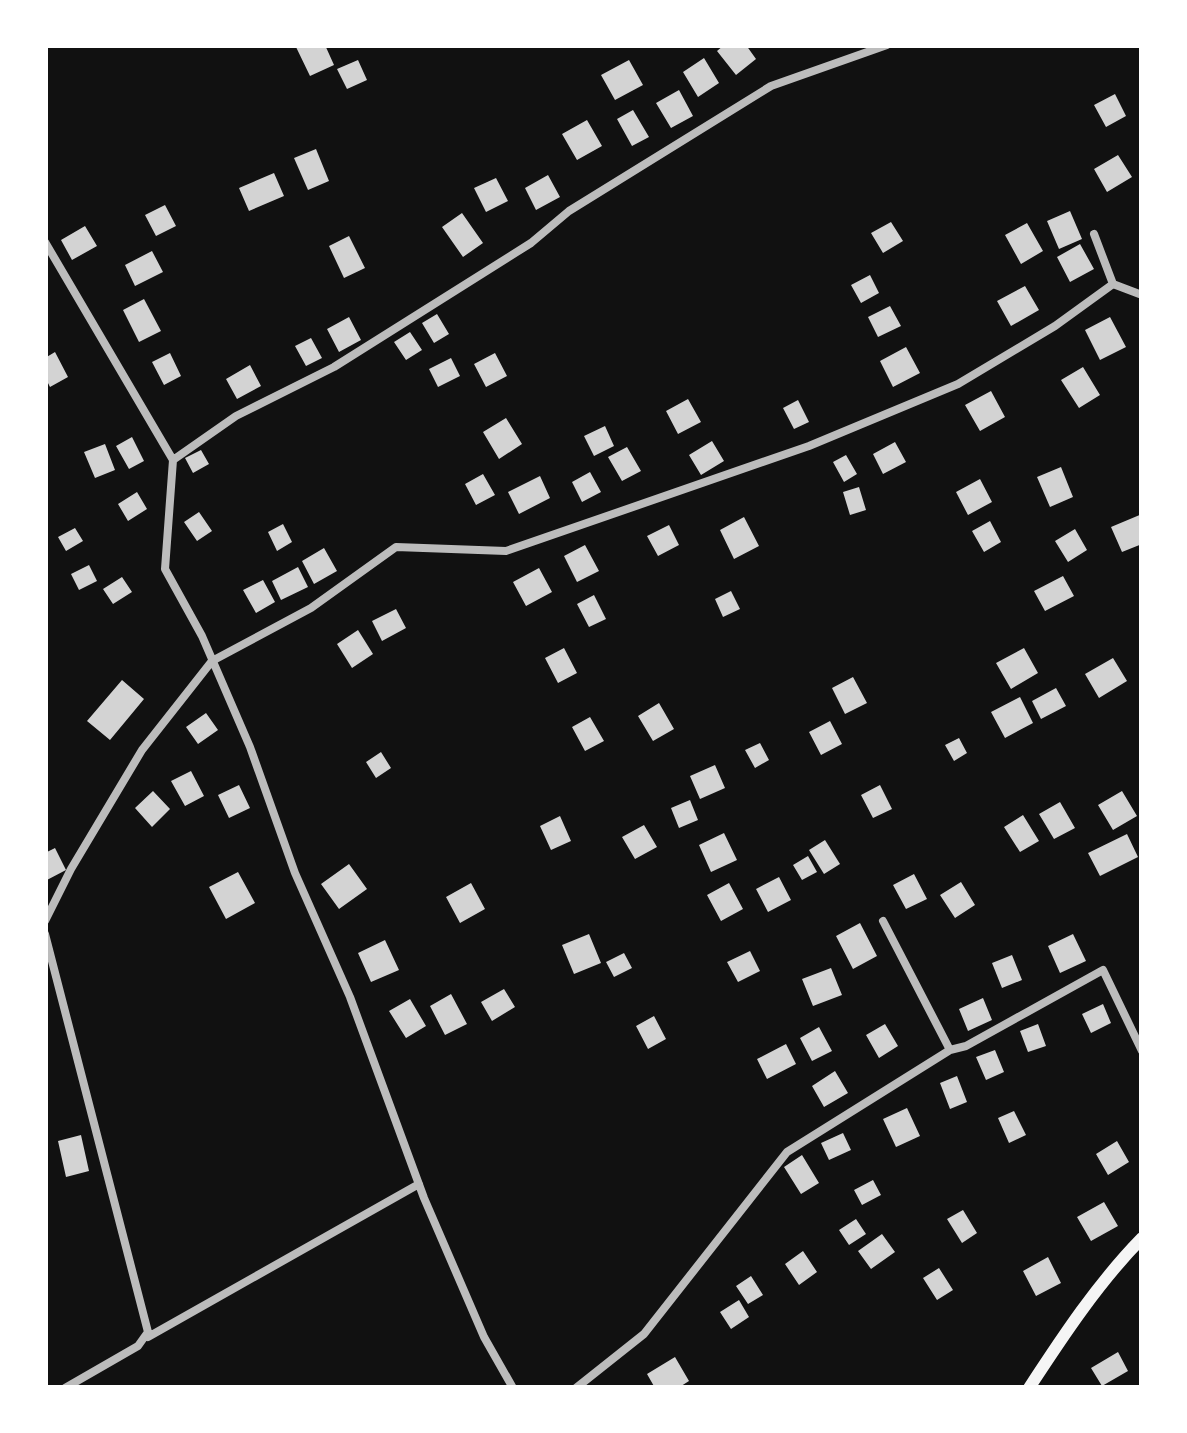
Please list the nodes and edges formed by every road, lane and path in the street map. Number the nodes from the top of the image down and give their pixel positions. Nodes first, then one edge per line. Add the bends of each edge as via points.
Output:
1 (887, 45) edge
2 (1094, 234) dead end
3 (45, 242) edge
4 (1113, 284) junction
5 (1142, 295) edge
6 (173, 460) junction
7 (212, 661) junction
8 (45, 921) edge
9 (883, 921) dead end
10 (45, 934) edge
11 (950, 1050) junction
12 (1142, 1051) edge
13 (419, 1184) junction
14 (1142, 1238) edge
15 (142, 1340) junction
16 (64, 1388) edge
17 (513, 1388) edge
18 (576, 1388) edge
19 (1029, 1388) edge

1 - 6 street via 752,97 334,367 236,416
2 - 4 street
3 - 6 street
4 - 5 street
4 - 7 street via 958,384 809,446 506,551 395,548 310,608
6 - 7 street via 165,569
7 - 8 street via 142,750
7 - 13 street
9 - 11 street
10 - 15 street via 148,1332
11 - 12 street via 1103,970
11 - 18 street via 787,1152 644,1334
13 - 15 street
13 - 17 street
14 - 19 main road
15 - 16 street

